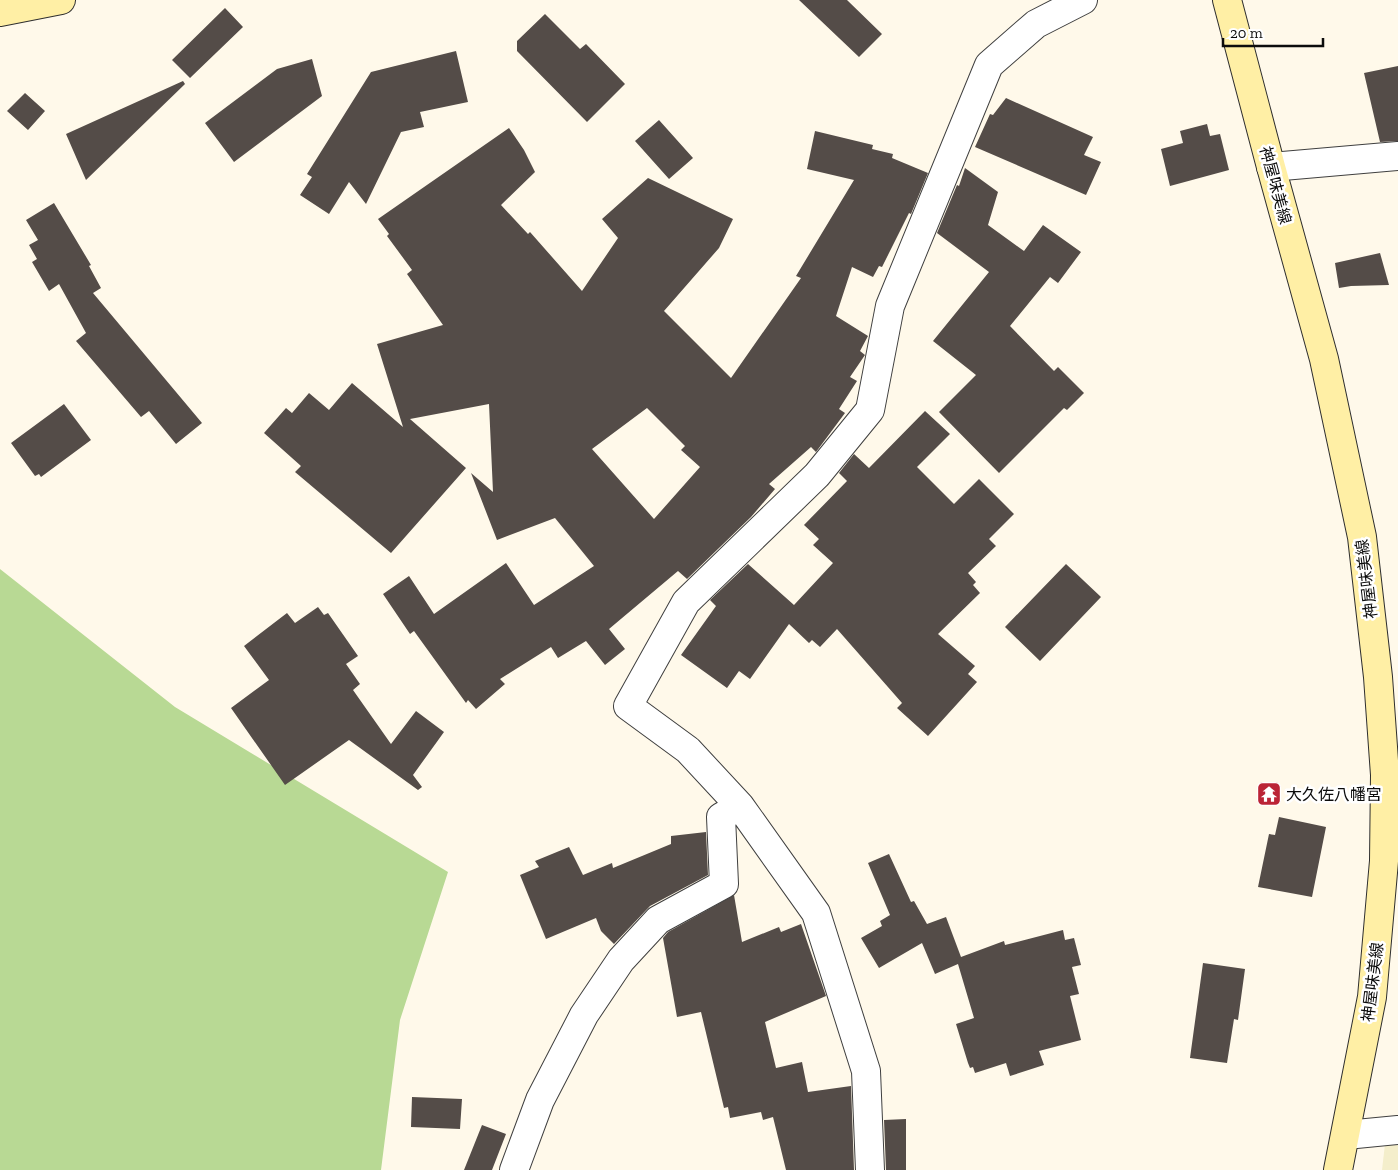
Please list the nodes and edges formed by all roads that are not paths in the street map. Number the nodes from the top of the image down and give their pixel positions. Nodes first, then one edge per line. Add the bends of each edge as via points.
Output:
1 (62, 0) edge
2 (1083, 0) edge
3 (1227, 0) edge
4 (0, 12) edge
5 (1398, 156) edge
6 (1271, 167) junction
7 (740, 806) junction
8 (1398, 1130) edge
9 (1346, 1135) junction
10 (514, 1170) edge
11 (870, 1170) edge
12 (1338, 1170) edge

1 - 4 main road
2 - 7 street via 1036,24 989,65 890,306 870,410 817,475 686,602 628,706 688,750
3 - 6 main road, 神屋味美線
5 - 6 street
6 - 9 main road, 神屋味美線 via 1324,359 1362,537 1378,678 1385,775 1384,861 1372,997
7 - 10 street via 721,817 724,884 658,920 622,960 584,1015 540,1100
7 - 11 street via 816,913 866,1070
8 - 9 street
9 - 12 main road, 神屋味美線

